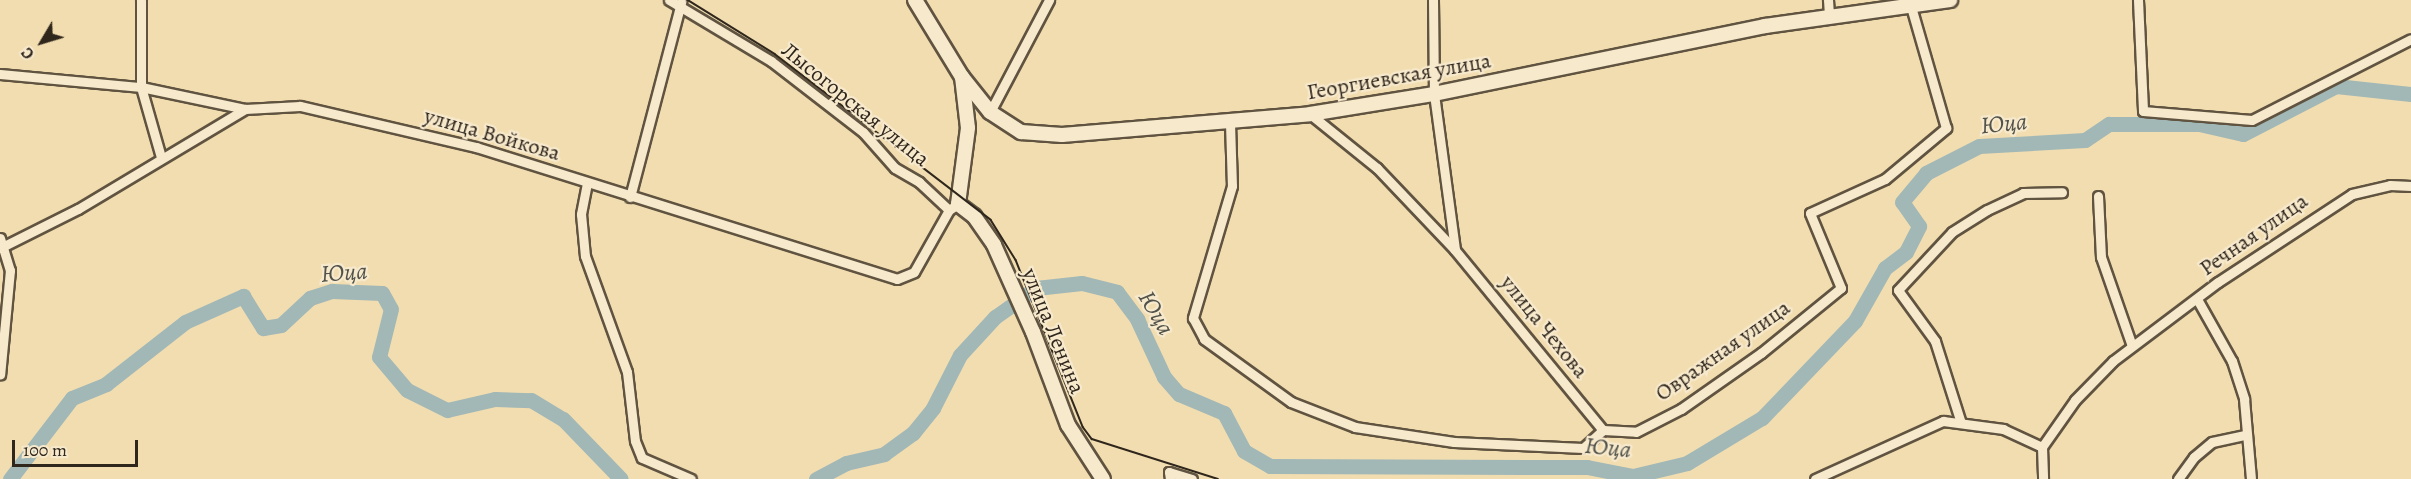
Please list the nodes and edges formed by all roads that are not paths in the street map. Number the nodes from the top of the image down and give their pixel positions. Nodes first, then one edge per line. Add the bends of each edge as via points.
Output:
1 (141, 0) edge
2 (669, 0) edge
3 (915, 0) edge
4 (1049, 0) edge
5 (1433, 0) edge
6 (1828, 0) edge
7 (1950, 0) edge
8 (2138, 0) edge
9 (681, 4) edge
10 (1911, 7) junction
11 (1829, 15) junction
12 (2411, 39) edge
13 (0, 74) edge
14 (962, 77) junction
15 (141, 87) junction
16 (1434, 94) junction
17 (245, 109) junction
18 (990, 112) junction
19 (1310, 114) junction
20 (1230, 123) junction
21 (968, 128) junction
22 (160, 157) junction
23 (587, 183) junction
24 (2411, 186) edge
25 (2062, 192) dead end
26 (2098, 196) dead end
27 (630, 197) junction
28 (954, 207) junction
29 (1, 245) edge
30 (1455, 250) junction
31 (2197, 298) junction
32 (2132, 346) junction
33 (0, 375) edge
34 (1961, 423) junction
35 (1603, 430) junction
36 (2246, 435) junction
37 (2042, 447) junction
38 (691, 479) edge
39 (1103, 479) edge
40 (1170, 479) edge
41 (1192, 479) edge
42 (1815, 479) edge
43 (2043, 479) edge
44 (2178, 479) edge
45 (2251, 479) edge

1 - 15 street
2 - 9 street, Лысогорская улица
3 - 14 main road, Георгиевская улица
4 - 18 street
5 - 16 street
6 - 11 street
7 - 10 main road, Георгиевская улица
8 - 12 street via 2144,111 2252,120
9 - 27 street
9 - 28 street, Лысогорская улица via 771,61 863,132 895,168
10 - 11 main road, Георгиевская улица
10 - 35 street, Овражная улица via 1946,128 1885,179 1810,213 1840,288 1761,353 1681,409 1636,432
11 - 16 main road, Георгиевская улица
13 - 15 street
14 - 18 main road, Георгиевская улица
14 - 21 main road
15 - 17 street
15 - 22 street
16 - 19 main road, Георгиевская улица
16 - 30 street
17 - 22 street, улица Войкова
17 - 23 street, улица Войкова via 300,106 476,147
18 - 20 main road, Георгиевская улица via 1015,130 1033,135
18 - 21 main road
19 - 20 main road, Георгиевская улица
19 - 30 street, улица Чехова via 1377,168
20 - 35 street via 1232,186 1193,318 1204,339 1291,402 1355,427 1455,442 1583,448
21 - 28 main road
22 - 29 street, улица Войкова via 78,208
23 - 27 street, улица Войкова
23 - 38 street via 581,214 585,256 627,372 635,441 642,458
24 - 31 street, Речная улица via 2390,185 2352,194
25 - 34 street via 2023,193 1987,210 1952,232 1898,290 1935,341
26 - 32 street via 2101,257
27 - 28 street, улица Войкова via 897,279 905,279 917,268
28 - 39 main road, улица Ленина via 974,216 1009,275 1068,424
29 - 33 street via 10,270
30 - 35 street, улица Чехова
31 - 32 street, Речная улица
31 - 36 street via 2232,362 2244,399
32 - 37 street, Речная улица via 2075,400
34 - 37 street via 2003,429
34 - 42 street via 1934,424
36 - 44 street via 2212,442 2194,457
36 - 45 street
37 - 43 street
40 - 41 street via 1169,472

